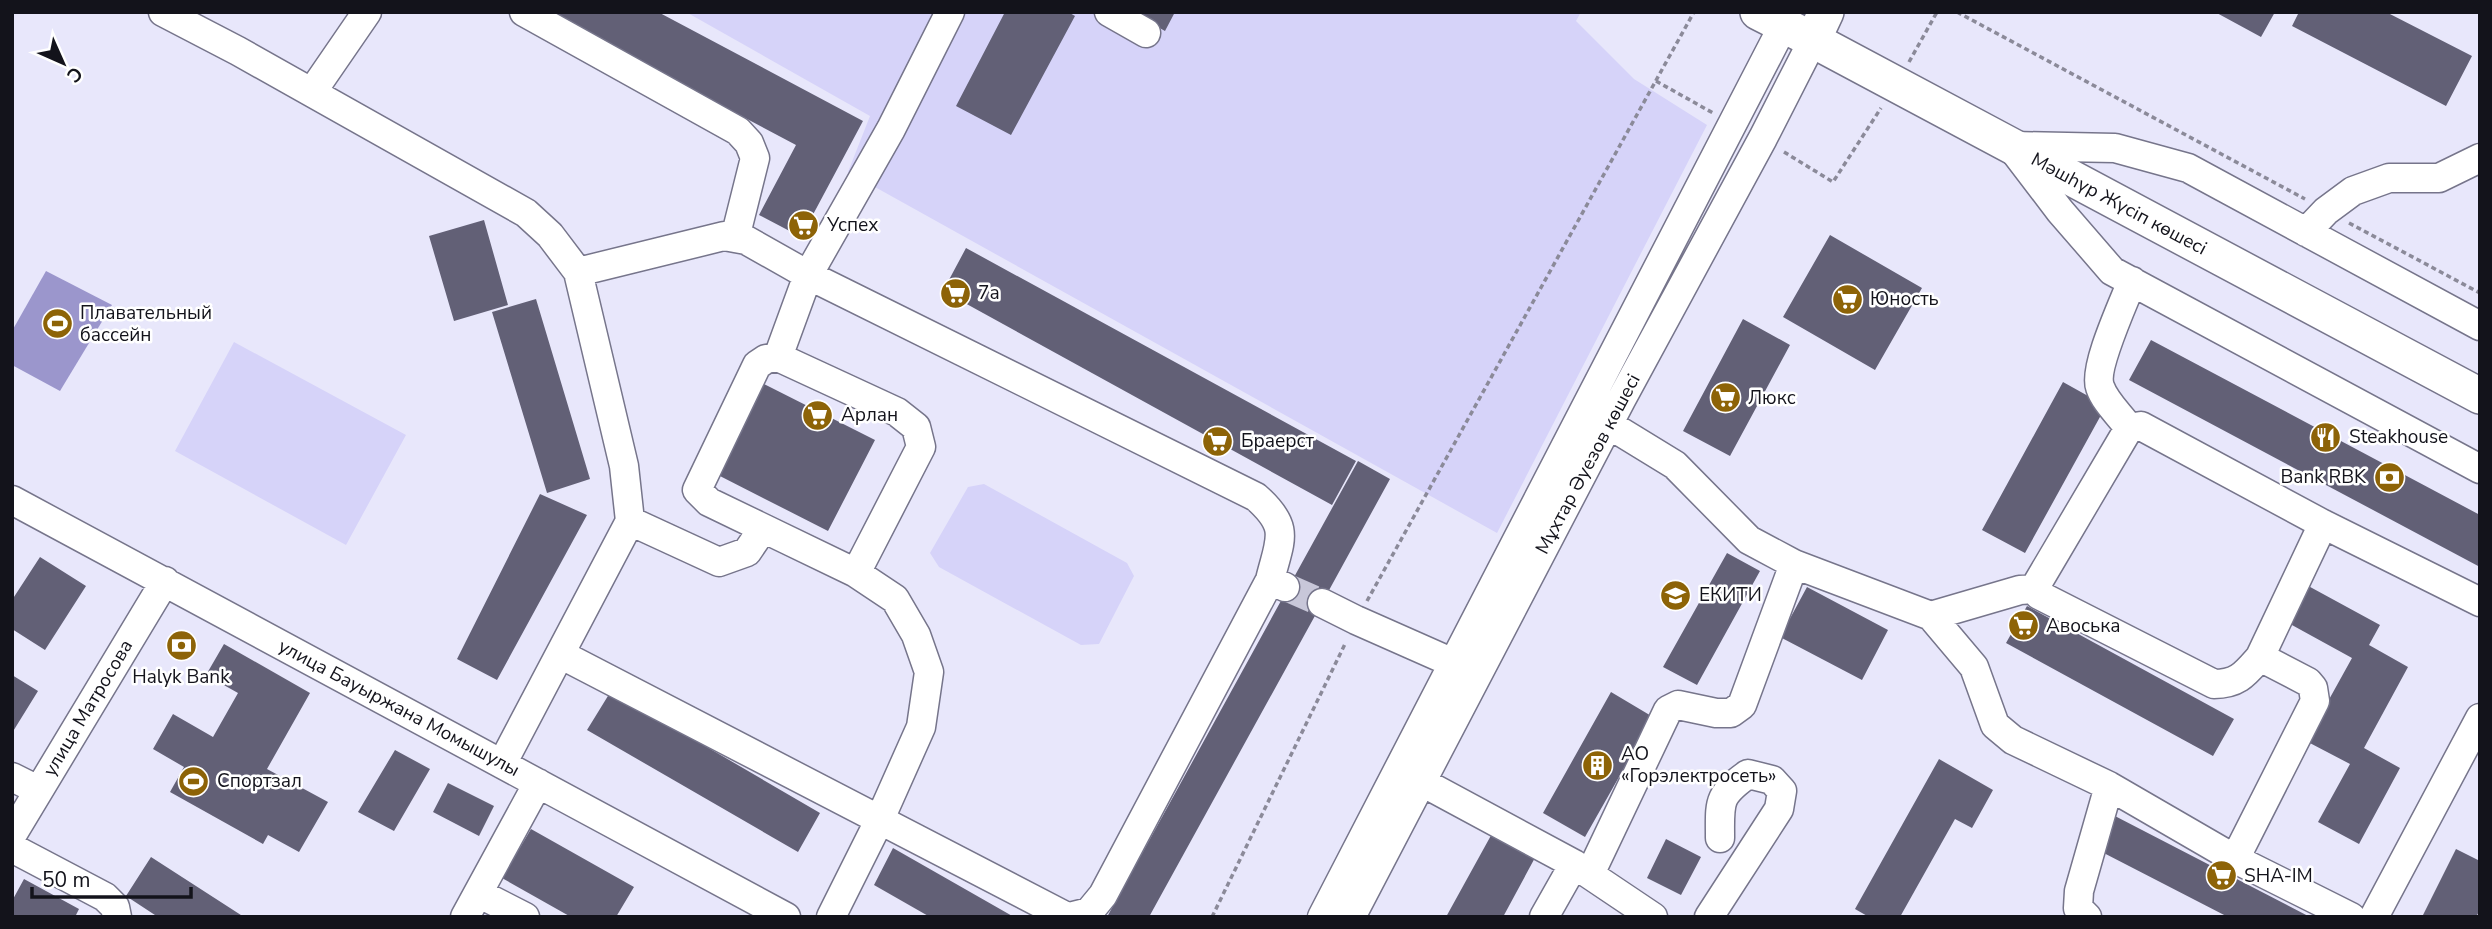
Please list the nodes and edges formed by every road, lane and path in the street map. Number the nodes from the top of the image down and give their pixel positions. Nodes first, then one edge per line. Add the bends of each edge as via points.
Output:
1 (163, 12) edge
2 (367, 12) edge
3 (524, 12) edge
4 (950, 12) edge
5 (1109, 12) edge
6 (1694, 12) edge
7 (1958, 12) edge
8 (1794, 20) edge
9 (1146, 33) dead end
10 (312, 92) junction
11 (2010, 145) junction
12 (2480, 158) edge
13 (2326, 211) junction
14 (2306, 232) junction
15 (735, 238) junction
16 (578, 272) junction
17 (808, 275) junction
18 (2132, 281) junction
19 (2480, 293) edge
20 (2480, 326) edge
21 (778, 357) junction
22 (2480, 396) edge
23 (1608, 424) junction
24 (2129, 428) junction
25 (2480, 468) edge
26 (12, 500) edge
27 (630, 521) junction
28 (2323, 524) junction
29 (762, 530) junction
30 (1794, 564) junction
31 (856, 573) junction
32 (165, 581) junction
33 (2034, 589) junction
34 (2480, 602) edge
35 (1322, 603) tunnel mouth
36 (1931, 617) junction
37 (1356, 621) junction
38 (560, 654) junction
39 (2260, 657) junction
40 (1466, 668) junction
41 (2480, 718) edge
42 (502, 764) junction
43 (1410, 775) junction
44 (12, 777) edge
45 (538, 783) junction
46 (2109, 786) junction
47 (38, 790) junction
48 (880, 818) junction
49 (12, 835) edge
50 (1720, 838) dead end
51 (12, 848) edge
52 (2235, 859) junction
53 (1582, 869) junction
54 (471, 905) edge
55 (117, 917) edge
56 (525, 917) edge
57 (786, 917) edge
58 (831, 917) edge
59 (1068, 917) edge
60 (1212, 917) edge
61 (1322, 917) edge
62 (1352, 917) edge
63 (1544, 917) edge
64 (1653, 917) edge
65 (1709, 917) edge
66 (2087, 917) edge
67 (2351, 917) edge
68 (2374, 917) edge

1 - 10 street
2 - 10 street
3 - 15 street via 737,131 749,143 755,158
4 - 17 street via 891,129
5 - 9 street
6 - 37 path
7 - 13 path
8 - 11 main road, Мәшһүр Жүсіп көшесі
8 - 23 street, Мұхтар Әуезов көшесі via 1756,150
8 - 40 street, Мұхтар Әуезов көшесі
10 - 16 street via 526,213
11 - 14 street via 2115,148 2188,168
11 - 18 street via 2112,271
11 - 22 main road, Мәшһүр Жүсіп көшесі
12 - 13 street via 2439,178 2389,177 2353,191
13 - 14 street
13 - 19 path
14 - 20 street
15 - 16 street via 724,236
15 - 17 street
16 - 27 street via 624,466
17 - 21 street
17 - 59 street via 1256,497 1273,512 1282,533 1279,584 1103,895 1089,912
18 - 24 street via 2101,362 2098,384
18 - 25 street
21 - 29 street via 757,365 697,490 709,502
21 - 31 street via 897,412 916,427 921,447
23 - 30 street via 1675,465 1749,540
23 - 40 street, Мұхтар Әуезов көшесі
24 - 28 street via 2141,426
24 - 33 street
26 - 32 street, улица Бауыржана Момышулы
27 - 29 street via 719,562 747,552
27 - 38 street
28 - 34 street
28 - 39 street
29 - 31 street
30 - 36 street
30 - 53 street via 1742,705 1731,712 1678,705 1668,710
31 - 48 street via 895,599 916,635 929,671 921,727
32 - 42 street, улица Бауыржана Момышулы
32 - 47 street, улица Матросова
33 - 36 street
33 - 39 street via 2214,684 2231,684
35 - 37 street
36 - 46 street via 1975,667 1995,725 2013,740
37 - 40 street
37 - 60 path
38 - 42 street
38 - 48 street
39 - 52 street via 2308,682 2315,701
40 - 43 street, Мұхтар Әуезов көшесі
41 - 68 street
42 - 45 street, улица Бауыржана Момышулы
43 - 53 street
43 - 61 street, Мұхтар Әуезов көшесі
43 - 62 street, Мұхтар Әуезов көшесі
44 - 47 street
45 - 54 street
45 - 57 street, улица Бауыржана Момышулы
46 - 52 street
46 - 66 street via 2078,891 2078,908
47 - 49 street, улица Матросова
48 - 58 street
48 - 59 street
50 - 65 street via 1720,807 1729,788 1748,774 1772,779 1782,791 1779,809
51 - 55 street via 105,897 115,906
52 - 67 street
53 - 63 street
53 - 64 street
54 - 56 street

